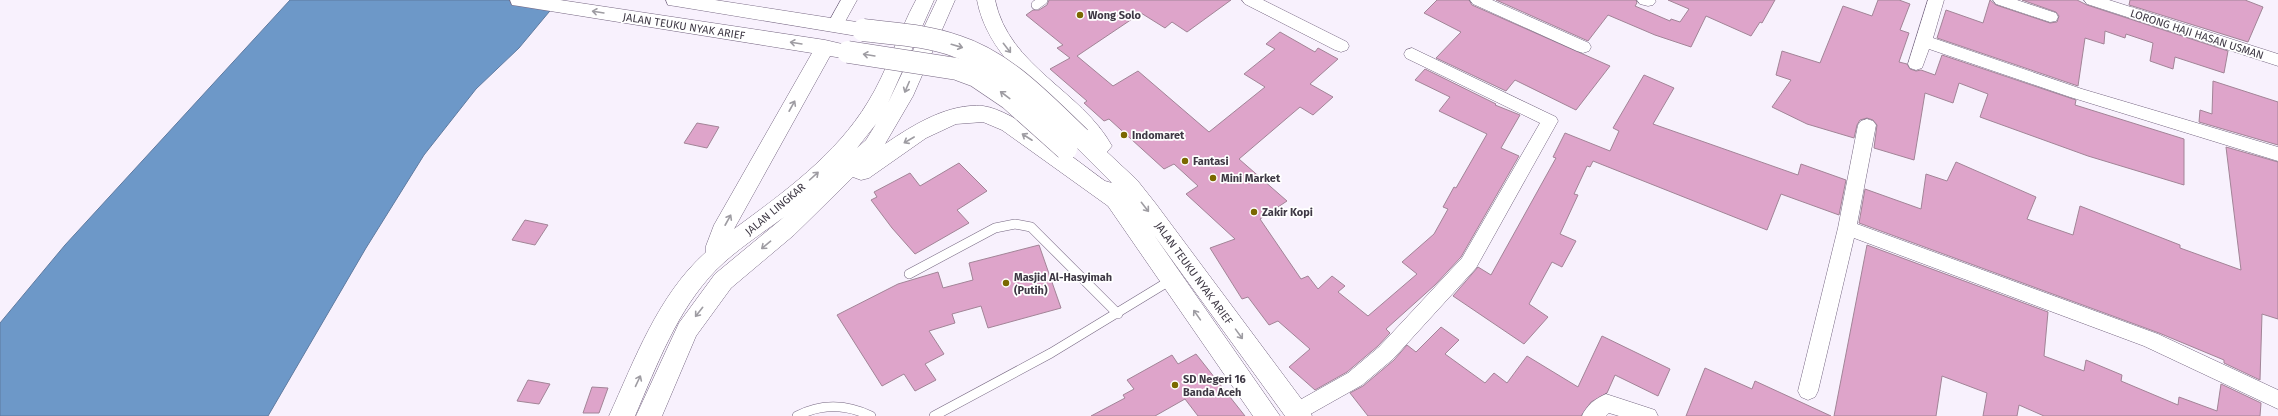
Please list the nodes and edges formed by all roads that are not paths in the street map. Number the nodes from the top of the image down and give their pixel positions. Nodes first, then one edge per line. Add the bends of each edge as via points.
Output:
1 (519, 0) edge
2 (675, 0) edge
3 (849, 0) edge
4 (925, 0) edge
5 (946, 0) edge
6 (986, 0) edge
7 (1250, 0) edge
8 (1478, 0) edge
9 (1936, 0) edge
10 (2001, 0) edge
11 (2092, 0) edge
12 (2050, 17) dead end
13 (835, 25) junction
14 (1924, 41) junction
15 (1341, 46) dead end
16 (1583, 47) dead end
17 (825, 48) junction
18 (1412, 54) dead end
19 (2278, 60) edge
20 (1916, 64) dead end
21 (1867, 125) dead end
22 (1073, 143) junction
23 (2278, 154) edge
24 (1122, 193) junction
25 (1847, 228) junction
26 (786, 229) junction
27 (717, 256) junction
28 (908, 274) dead end
29 (698, 275) junction
30 (1171, 280) junction
31 (723, 281) junction
32 (1118, 314) junction
33 (1808, 391) dead end
34 (2278, 400) edge
35 (1298, 414) edge
36 (622, 416) edge
37 (649, 416) edge
38 (797, 416) edge
39 (871, 416) edge
40 (934, 416) edge
41 (1268, 416) edge
42 (1592, 416) edge
43 (1648, 416) edge

17 -> 1 main road, JALAN TEUKU NYAK ARIEF
2 - 13 main road
3 - 13 street
27 -> 4 main road, JALAN LINGKAR via 781,207 832,160 865,123 893,78
5 -> 26 main road, JALAN LINGKAR via 903,96 873,146
6 -> 24 main road via 989,15 999,38 1015,58 1095,138
7 - 15 street
8 - 16 street
9 - 14 street
10 - 12 street
11 - 19 street, LORONG HAJI HASAN USMAN
13 -> 22 main road, bridge via 967,49 1005,70 1025,86
14 - 20 street
14 - 23 street via 2076,93
22 -> 17 main road, JALAN TEUKU NYAK ARIEF, bridge via 976,76 957,69
27 -> 17 main road via 717,246 722,232
18 - 35 street via 1550,121 1469,263 1386,353 1355,379
21 - 25 street
22 - 24 main road, JALAN TEUKU NYAK ARIEF
24 -> 26 main road via 994,117 982,114 966,115 934,125 897,147 849,181 810,214
24 - 30 main road, JALAN TEUKU NYAK ARIEF
24 -> 35 main road, JALAN TEUKU NYAK ARIEF
25 - 33 street
25 - 34 street via 2151,340
26 -> 31 main road, JALAN LINGKAR
27 - 29 main road, JALAN LINGKAR
28 - 32 lane via 995,228 1023,225 1031,227
29 - 31 main road
36 -> 29 main road, JALAN LINGKAR via 672,310
30 - 32 lane
41 -> 30 main road, JALAN TEUKU NYAK ARIEF
31 -> 37 main road, JALAN LINGKAR via 686,330
32 - 40 lane
38 - 39 lane via 825,405 843,407
42 - 43 street via 1606,403

